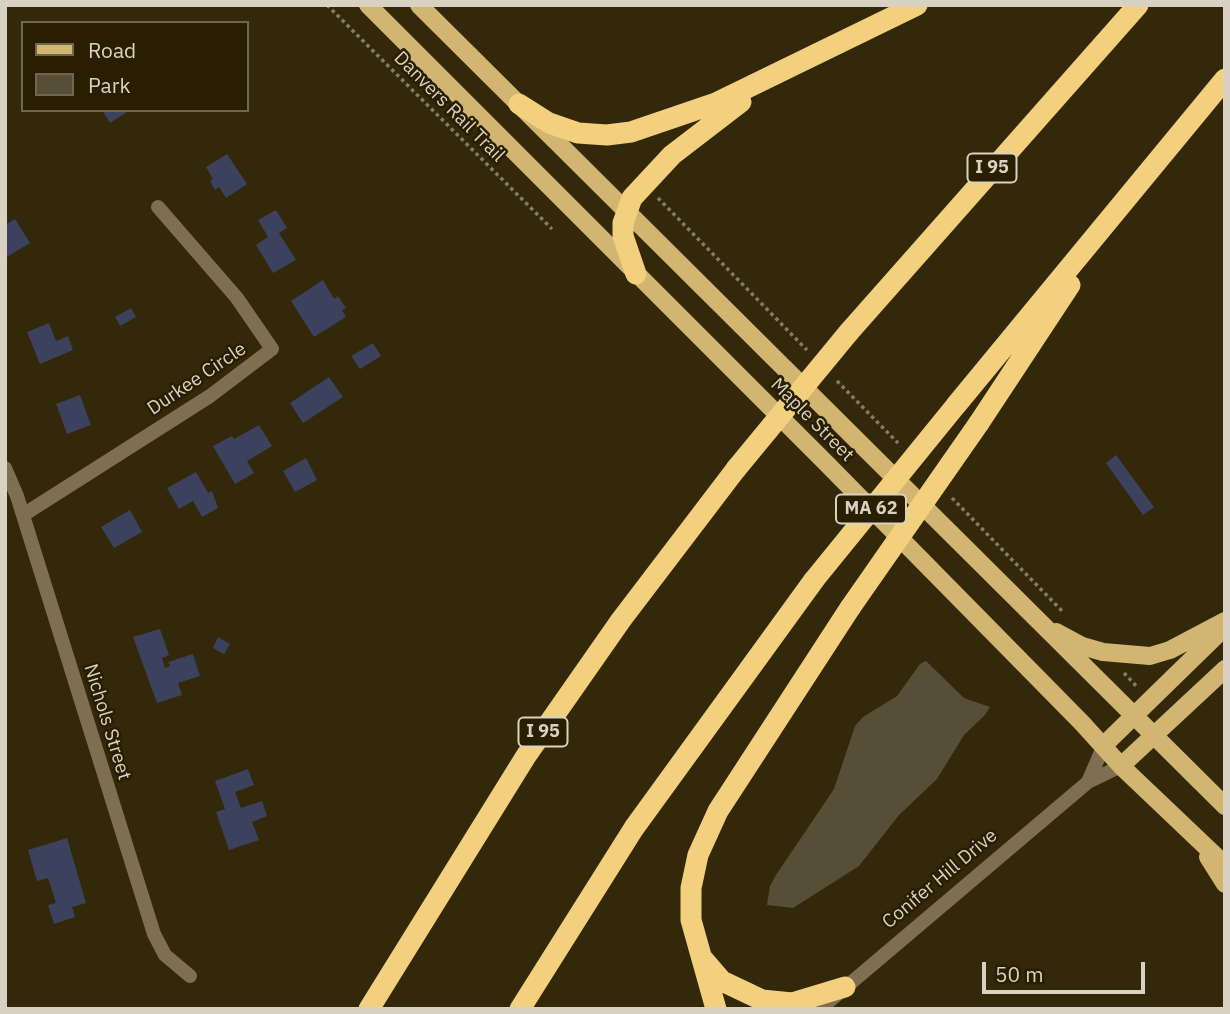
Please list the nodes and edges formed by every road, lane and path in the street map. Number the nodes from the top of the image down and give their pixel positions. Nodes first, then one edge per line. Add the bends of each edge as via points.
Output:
1 (327, 5) edge
2 (368, 5) edge
3 (419, 5) edge
4 (917, 5) edge
5 (1138, 5) edge
6 (823, 52) junction
7 (1225, 79) edge
8 (519, 104) junction
9 (1131, 192) junction
10 (158, 207) dead end
11 (626, 211) junction
12 (552, 229) dead end
13 (636, 274) junction
14 (5, 467) edge
15 (23, 515) junction
16 (1034, 620) junction
17 (1225, 621) edge
18 (1225, 627) edge
19 (1225, 669) edge
20 (1134, 715) junction
21 (1153, 734) junction
22 (1104, 745) junction
23 (1121, 766) junction
24 (1088, 782) junction
25 (1225, 806) edge
26 (1185, 826) junction
27 (1225, 865) edge
28 (1225, 884) edge
29 (697, 946) junction
30 (190, 976) dead end
31 (845, 987) junction
32 (369, 1009) edge
33 (520, 1009) edge
34 (716, 1009) edge
35 (820, 1009) edge

1 - 12 path, Danvers Rail Trail
2 - 13 main road, Maple Street / MA 62
3 - 8 main road, Maple Street / MA 62
4 - 6 highway
5 - 32 highway, I 95, bridge via 849,332 736,469 629,609 534,745
6 - 8 highway via 716,103 631,132 578,133 549,123
6 - 11 highway via 752,94 695,136 645,180
7 - 9 highway
8 - 11 main road, Maple Street / MA 62
9 - 29 highway, bridge via 718,811 694,871 690,904
9 - 33 highway, bridge via 814,580 634,828
10 - 15 street, Durkee Circle via 237,298 272,349 209,396
11 - 13 highway via 624,236
11 - 16 main road, Maple Street / MA 62
13 - 22 main road, Maple Street / MA 62
14 - 15 street, Nichols Street
15 - 30 street, Nichols Street via 154,934 165,955
16 - 17 main road via 1082,646 1127,656 1170,650
16 - 20 main road, Maple Street / MA 62
18 - 20 main road
19 - 21 main road
20 - 21 main road, Maple Street / MA 62
20 - 22 main road
21 - 23 main road
21 - 25 main road, Maple Street / MA 62
22 - 23 main road, Maple Street / MA 62
22 - 24 street
23 - 24 street
23 - 26 main road, Maple Street / MA 62
24 - 31 street, Conifer Hill Drive
26 - 27 main road, Maple Street / MA 62
26 - 28 main road
29 - 31 highway via 722,981 762,1000 792,1003
29 - 34 highway
31 - 35 street, Conifer Hill Drive

